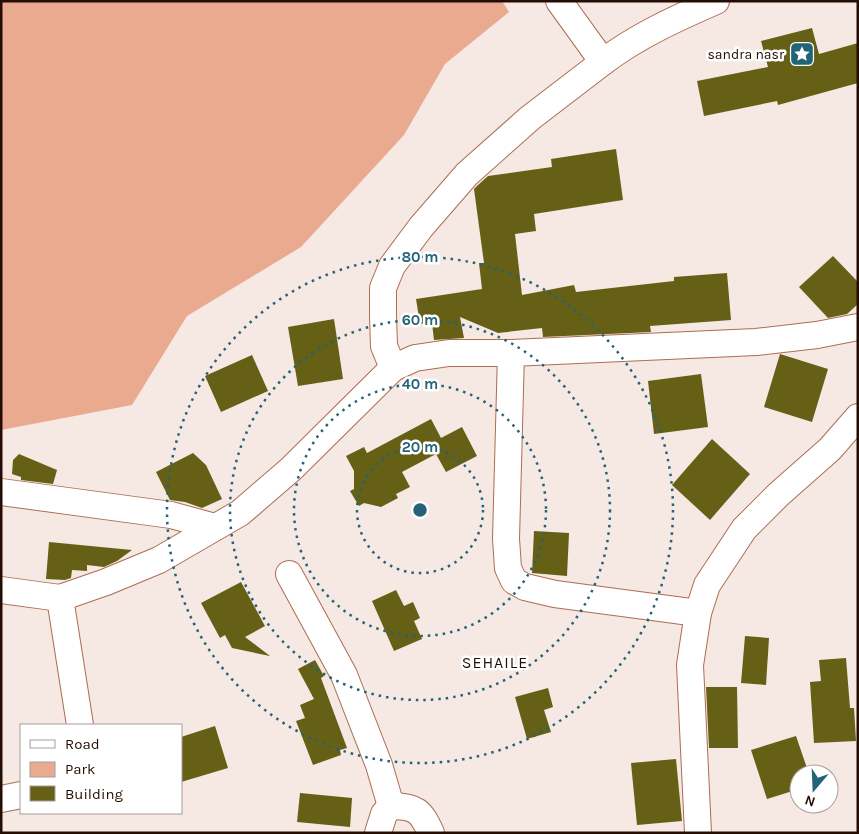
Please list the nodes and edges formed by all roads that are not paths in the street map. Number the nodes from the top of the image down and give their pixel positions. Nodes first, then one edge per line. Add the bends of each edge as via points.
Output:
1 (559, 1) edge
2 (716, 1) edge
3 (603, 62) junction
4 (858, 327) edge
5 (511, 353) junction
6 (393, 368) junction
7 (858, 417) edge
8 (1, 492) edge
9 (215, 527) junction
10 (289, 574) dead end
11 (1, 590) edge
12 (60, 598) junction
13 (698, 613) junction
14 (80, 724) edge
15 (20, 795) edge
16 (1, 799) edge
17 (391, 806) junction
18 (378, 833) edge
19 (431, 833) edge
20 (698, 833) edge

1 - 3 street
2 - 3 street via 673,20
3 - 6 street via 530,118 467,174 392,266 383,288 382,316 384,346
4 - 5 street via 756,342
5 - 6 street via 440,354 415,358
5 - 13 street via 506,538 508,568 514,581 525,588 555,594
6 - 9 street via 292,469 240,513
7 - 13 street via 830,449 744,529 707,585
8 - 9 street via 171,515
9 - 12 street via 159,560
10 - 17 street via 344,676 379,765
11 - 12 street
12 - 14 street
13 - 20 street via 690,665
15 - 16 street
17 - 18 street via 384,814
17 - 19 street via 414,808 424,817

